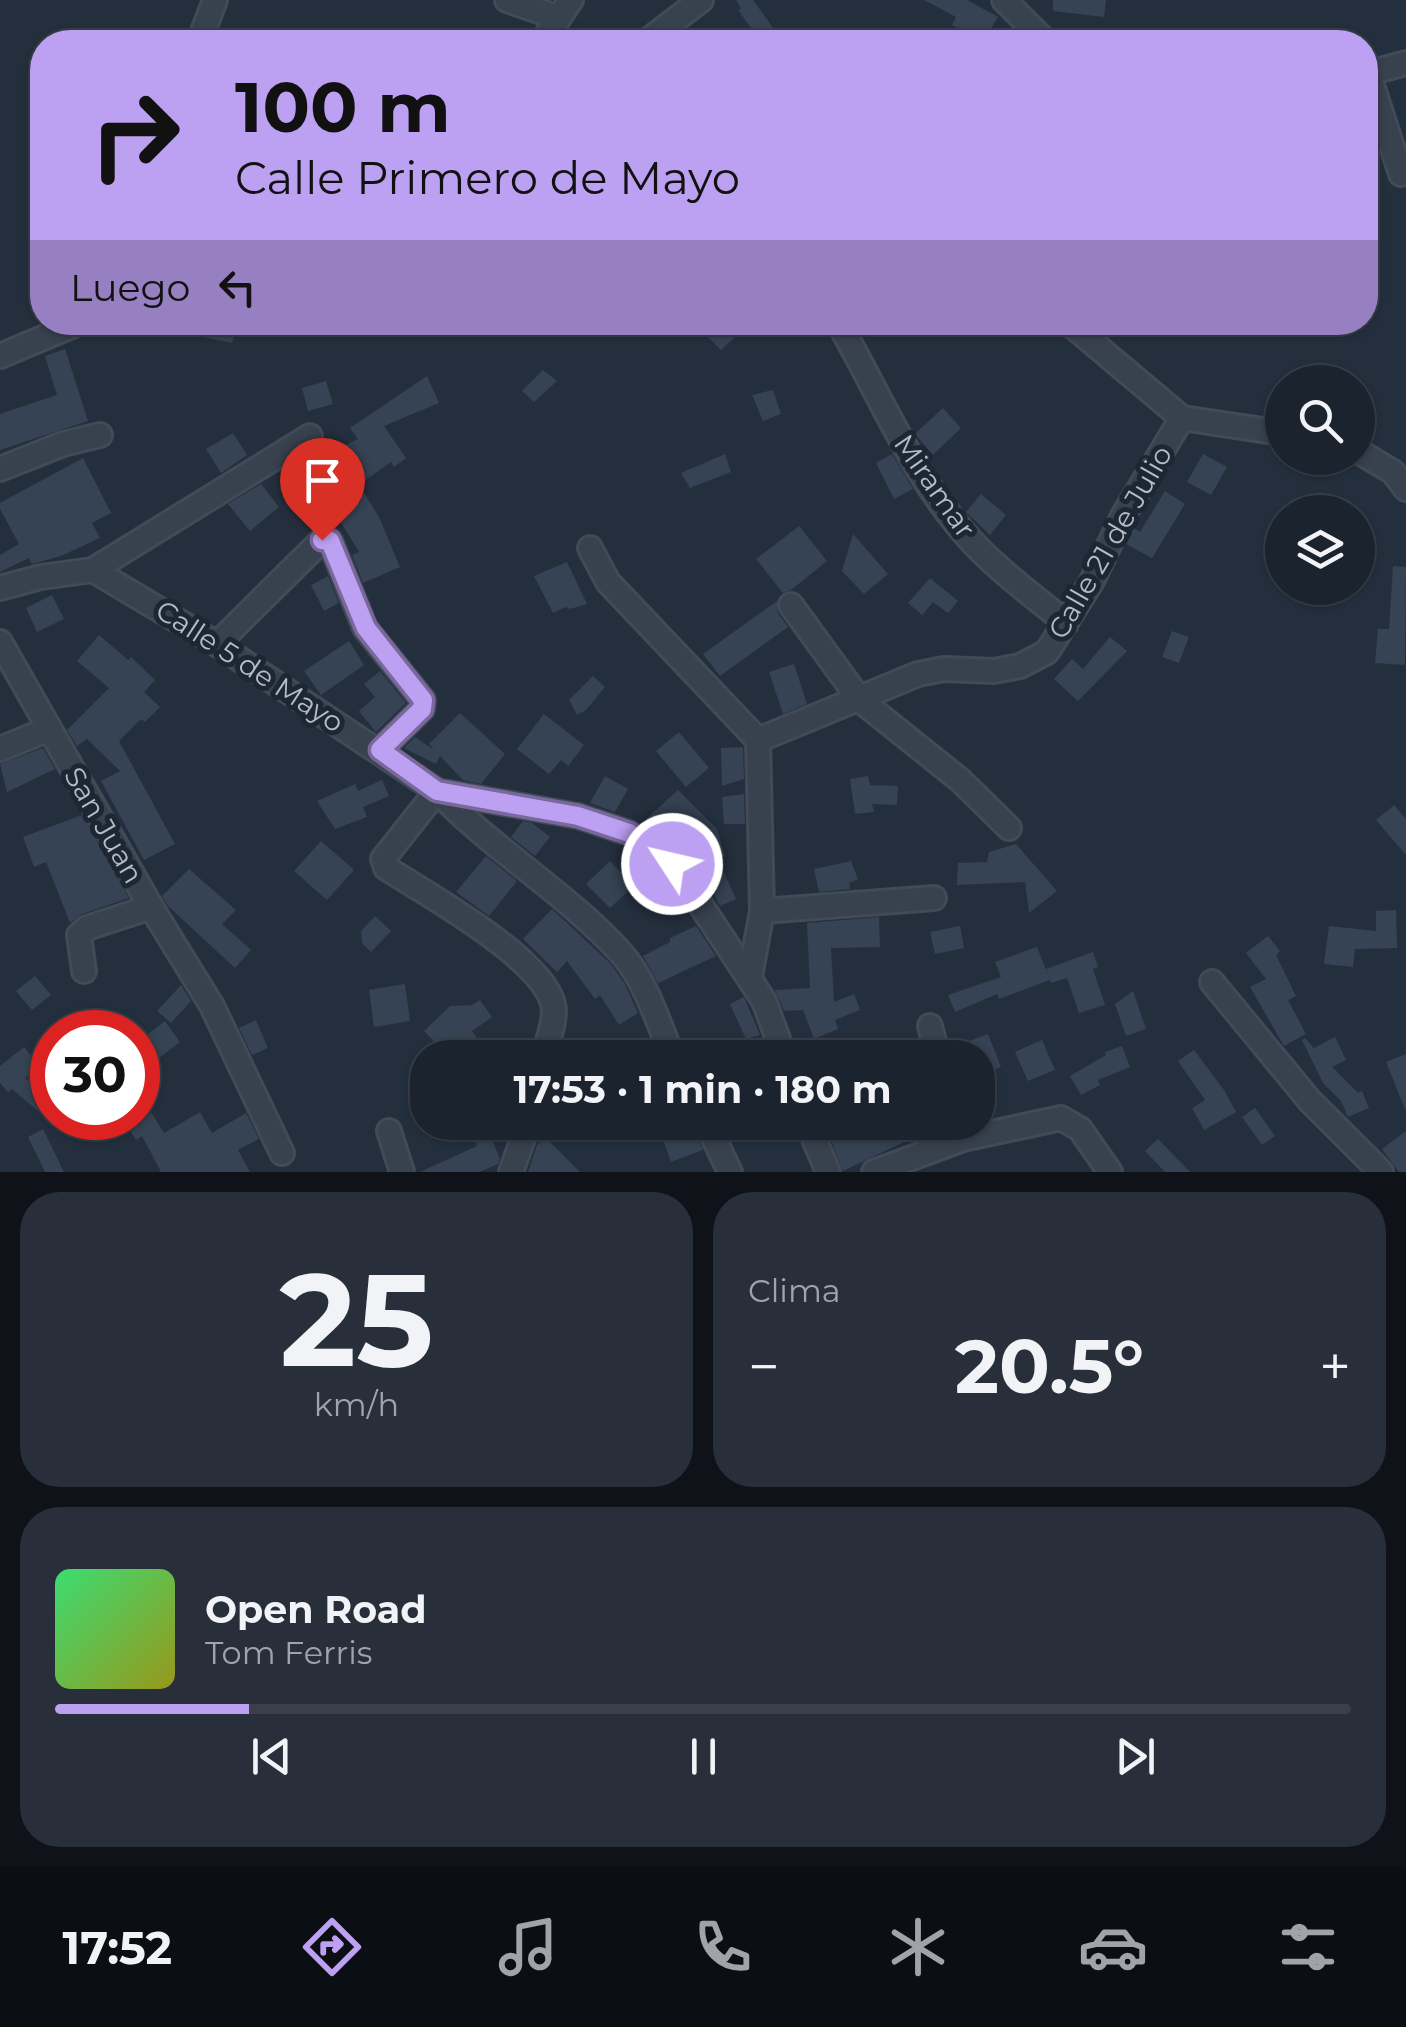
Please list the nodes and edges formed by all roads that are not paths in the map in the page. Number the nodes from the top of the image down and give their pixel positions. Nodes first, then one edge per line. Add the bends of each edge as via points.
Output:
1 (215, 0) edge
2 (507, 0) edge
3 (701, 0) edge
4 (1004, 0) edge
5 (565, 9) edge
6 (204, 30) edge
7 (550, 30) edge
8 (662, 30) edge
9 (1034, 30) edge
10 (1406, 63) edge
11 (1378, 71) edge
12 (1378, 106) edge
13 (1401, 174) dead end
14 (50, 335) edge
15 (845, 335) edge
16 (1083, 335) edge
17 (0, 356) edge
18 (1182, 418) junction
19 (1265, 430) edge
20 (100, 435) dead end
21 (310, 436) dead end
22 (1375, 461) edge
23 (0, 469) edge
24 (1406, 488) edge
25 (590, 548) dead end
26 (94, 570) junction
27 (0, 588) edge
28 (791, 605) dead end
29 (1066, 623) junction
30 (0, 642) edge
31 (217, 644) junction
32 (860, 700) junction
33 (49, 729) junction
34 (758, 740) junction
35 (0, 749) edge
36 (380, 750) junction
37 (437, 791) junction
38 (1008, 828) dead end
39 (934, 898) dead end
40 (151, 907) junction
41 (762, 910) junction
42 (84, 972) dead end
43 (750, 978) junction
44 (1212, 982) dead end
45 (930, 1026) dead end
46 (547, 1040) edge
47 (664, 1040) edge
48 (778, 1040) edge
49 (934, 1040) edge
50 (995, 1126) edge
51 (389, 1131) dead end
52 (524, 1140) edge
53 (715, 1140) edge
54 (815, 1140) edge
55 (941, 1140) edge
56 (282, 1152) dead end
57 (402, 1172) edge
58 (512, 1172) edge
59 (730, 1172) edge
60 (828, 1172) edge
61 (874, 1172) edge
62 (1110, 1172) edge
63 (1381, 1172) edge

1 - 6 street
2 - 5 street
3 - 8 street
4 - 9 street
5 - 7 street
10 - 11 street
12 - 13 street
14 - 17 street
15 - 29 street, Miramar via 948,511 976,547
16 - 18 street
18 - 19 street, Calle 21 de Julio
18 - 29 street, Calle 21 de Julio
20 - 23 street
21 - 26 street
22 - 24 street
25 - 34 street via 608,582
26 - 27 street
26 - 31 street, Calle 5 de Mayo
28 - 32 street
29 - 32 street, Calle 21 de Julio via 1047,652 1020,666 918,674
30 - 33 street, San Juan
31 - 36 street, Calle 5 de Mayo
31 - 36 street via 322,540 330,541 366,628 423,700 422,709
32 - 34 street, Calle 21 de Julio
32 - 38 street
33 - 35 street
33 - 40 street, San Juan
34 - 41 street
36 - 37 street, Calle 5 de Mayo
37 - 43 street, Calle 5 de Mayo via 578,816 629,833 672,864
37 - 46 street via 383,859 386,868 500,944 546,985 554,1008
37 - 47 street via 624,956
39 - 41 street
40 - 42 street via 79,935
40 - 56 street, San Juan via 212,1006
41 - 43 street
43 - 48 street, Calle 5 de Mayo
44 - 63 street via 1310,1101
45 - 49 street
50 - 62 street via 1061,1118 1080,1129
51 - 57 street
52 - 58 street
53 - 59 street
54 - 60 street
55 - 61 street

